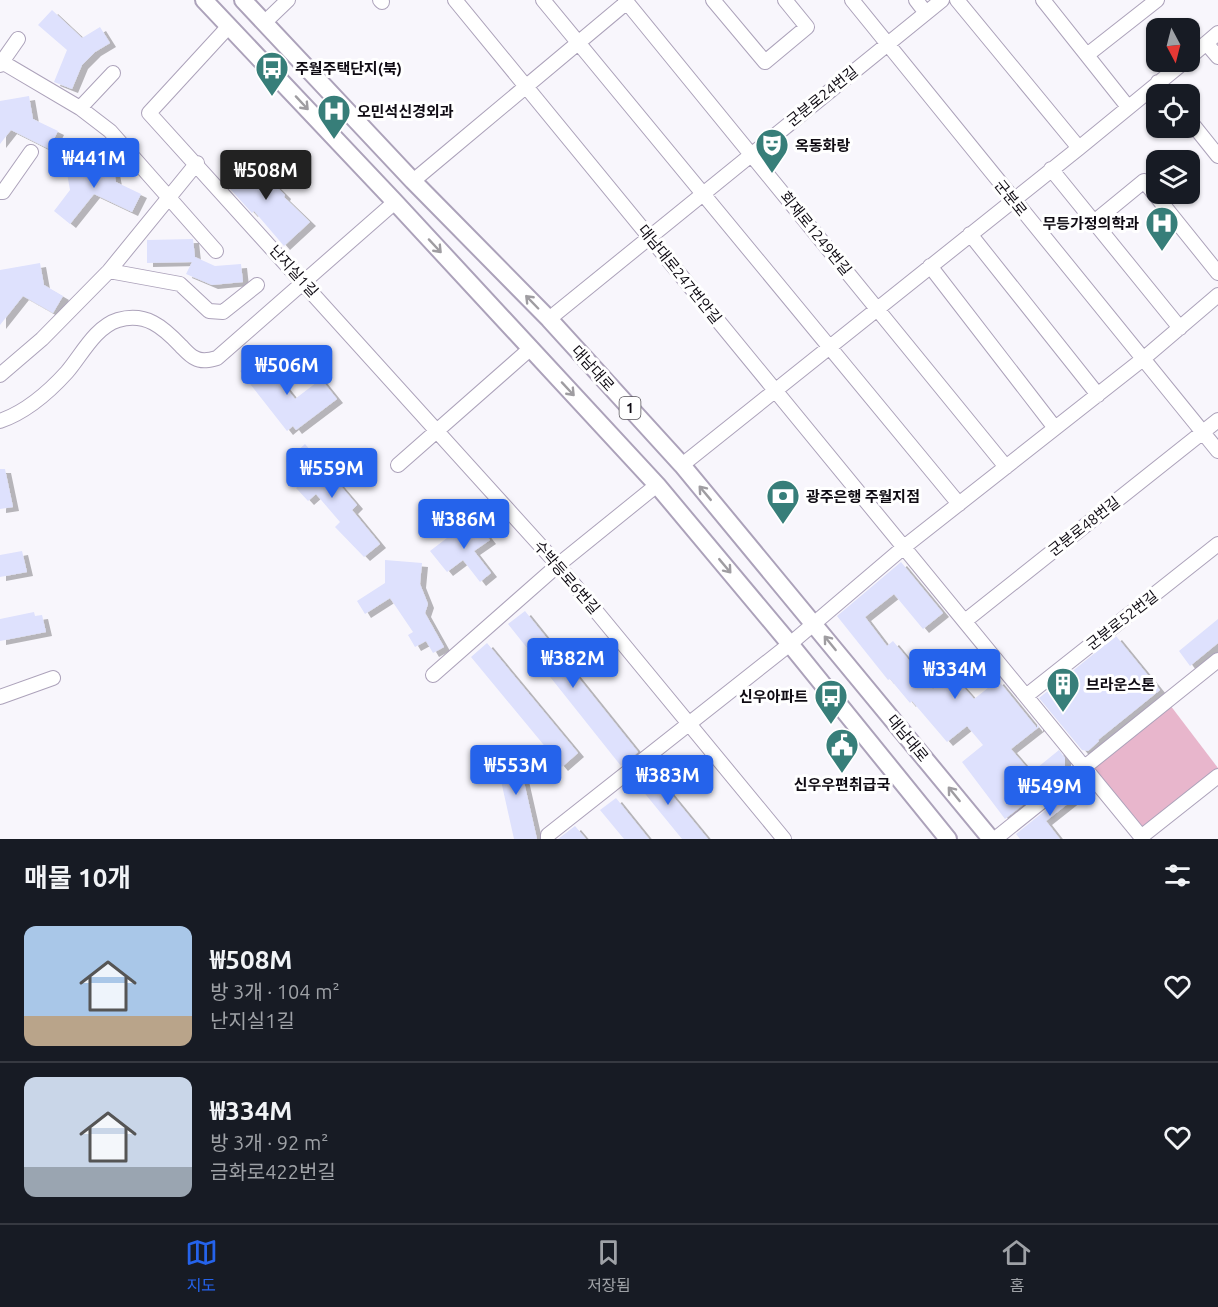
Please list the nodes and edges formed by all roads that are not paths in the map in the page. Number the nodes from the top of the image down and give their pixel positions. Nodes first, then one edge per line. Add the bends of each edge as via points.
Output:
1 (204, 0) edge
2 (243, 0) edge
3 (288, 0) edge
4 (455, 0) edge
5 (543, 0) edge
6 (713, 0) edge
7 (785, 0) edge
8 (852, 0) edge
9 (916, 0) edge
10 (942, 0) edge
11 (957, 0) edge
12 (1157, 0) edge
13 (626, 1) edge
14 (1049, 2) edge
15 (926, 13) junction
16 (264, 23) junction
17 (229, 26) junction
18 (1218, 33) edge
19 (18, 39) dead end
20 (578, 43) junction
21 (1206, 43) junction
22 (887, 44) junction
23 (1200, 48) edge
24 (1087, 55) junction
25 (1218, 57) edge
26 (1, 63) edge
27 (1171, 72) edge
28 (113, 73) dead end
29 (1158, 82) joint
30 (526, 87) junction
31 (1128, 107) junction
32 (80, 108) junction
33 (1200, 134) edge
34 (1078, 148) junction
35 (31, 152) dead end
36 (751, 154) junction
37 (1218, 156) edge
38 (197, 163) junction
39 (1052, 169) junction
40 (413, 181) junction
41 (0, 192) edge
42 (702, 194) junction
43 (168, 197) junction
44 (1012, 200) junction
45 (394, 202) junction
46 (1094, 222) junction
47 (970, 234) junction
48 (649, 237) junction
49 (216, 251) dead end
50 (930, 266) junction
51 (109, 271) junction
52 (1218, 273) edge
53 (304, 283) junction
54 (257, 285) dead end
55 (1218, 295) edge
56 (877, 309) junction
57 (549, 319) junction
58 (1180, 328) junction
59 (531, 348) junction
60 (829, 348) junction
61 (1143, 359) junction
62 (0, 375) edge
63 (776, 390) junction
64 (1098, 394) junction
65 (1218, 420) edge
66 (0, 421) edge
67 (1055, 428) junction
68 (437, 430) junction
69 (1203, 432) junction
70 (1218, 451) edge
71 (398, 465) dead end
72 (682, 465) junction
73 (1006, 467) junction
74 (657, 486) junction
75 (959, 504) junction
76 (1218, 544) edge
77 (904, 547) junction
78 (558, 565) junction
79 (965, 621) junction
80 (814, 623) junction
81 (790, 644) junction
82 (1218, 660) edge
83 (433, 675) dead end
84 (53, 678) dead end
85 (1026, 696) junction
86 (0, 697) edge
87 (691, 723) junction
88 (1084, 767) junction
89 (1218, 776) edge
90 (1142, 838) edge
91 (548, 839) edge
92 (784, 839) edge
93 (948, 839) edge
94 (993, 839) edge

1 - 17 main road, 1
2 - 16 main road, 대남대로 / 1
3 - 16 street
4 - 30 street, 대남대로247번안길
5 - 20 street
6 - 7 street via 765,62 807,27
8 - 22 street, 군분로
9 - 15 street
10 - 15 street, 군분로24번길
11 - 34 street
12 - 24 street
13 - 20 street
13 - 36 street, 회재로1249번길
14 - 24 street
15 - 22 street, 군분로24번길
16 - 40 main road, 대남대로 / 1
17 - 38 street, 난지실1길 via 149,113
17 -> 45 main road, 1
18 - 21 street
19 - 26 street
20 - 30 street
20 - 42 street
21 - 23 street
21 - 25 street
22 - 36 street, 군분로24번길
22 - 44 street, 군분로
24 - 31 street
26 - 32 street
27 - 29 street
28 - 32 street
29 - 31 street
30 - 40 street
30 - 48 street, 대남대로247번안길
31 - 34 street
32 - 43 street via 110,131
33 - 37 street
34 - 39 street
35 - 41 street
36 - 42 street, 군분로24번길
36 - 56 street, 회재로1249번길
38 - 43 street
38 - 53 street, 난지실1길
39 - 44 street
39 - 46 street
57 -> 40 main road, 대남대로 / 1
42 - 48 street, 군분로24번길
42 - 60 street
43 - 49 street
43 - 51 street
44 - 47 street
44 - 61 street, 군분로
45 - 53 street
45 -> 59 main road, 1
46 - 52 street via 1144,181
46 - 58 street
47 - 50 street
47 - 64 street
48 - 57 street, 군분로24번길
48 - 63 street, 대남대로247번안길
50 - 56 street
50 - 67 street
51 - 54 street via 180,284 209,311 223,312
51 - 62 street
53 - 66 street via 217,358 206,361 195,359 163,327 148,319 115,321 101,330 34,404
53 - 68 street, 난지실1길
55 - 58 street
56 - 60 street
56 - 73 street, 회재로1249번길
57 - 72 main road, 대남대로 / 1
58 - 61 street
59 - 68 street
59 -> 74 main road, 1
60 - 63 street
60 - 75 street
61 - 64 street
61 - 69 street, 군분로
63 - 72 street
63 - 77 street, 대남대로247번안길
64 - 67 street
65 - 69 street, 군분로48번길
67 - 73 street
68 - 71 street
68 - 78 street, 수박등로6번길
69 - 70 street, 군분로
69 - 79 street, 군분로48번길
80 -> 72 main road, 대남대로 / 1
73 - 75 street
74 - 78 street
74 -> 81 main road, 1
75 - 77 street
76 - 85 street, 군분로52번길
77 - 79 street, 대남대로247번안길
77 - 80 street
78 - 83 street
78 - 87 street, 수박등로6번길
79 - 85 street, 대남대로247번안길
80 - 81 street
94 -> 80 main road, 대남대로 / 1
81 - 87 street
81 - 93 main road, 1
82 - 88 street
84 - 86 street
85 - 88 street, 대남대로247번안길
87 - 91 street via 548,835
87 - 92 street, 수박등로6번길
88 - 90 street, 대남대로247번안길
88 - 94 street
89 - 90 street

